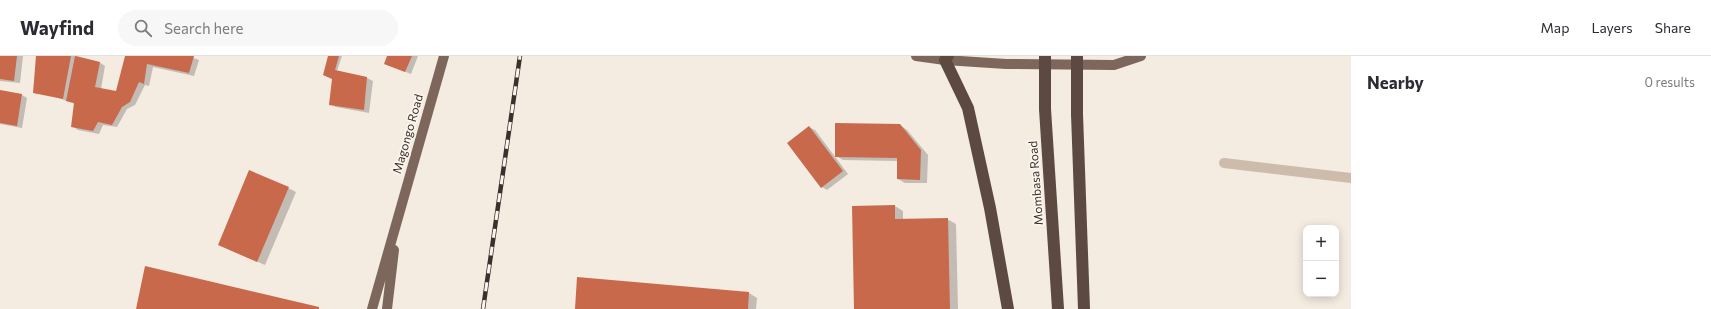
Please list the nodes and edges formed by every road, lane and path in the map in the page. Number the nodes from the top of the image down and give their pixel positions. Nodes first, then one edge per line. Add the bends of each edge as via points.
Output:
1 (444, 56) edge
2 (916, 56) edge
3 (1045, 56) edge
4 (1077, 56) edge
5 (1141, 56) edge
6 (946, 58) edge
7 (1224, 163) dead end
8 (1351, 178) edge
9 (398, 218) junction
10 (372, 309) edge
11 (387, 309) edge
12 (1008, 309) edge
13 (1058, 309) edge
14 (1084, 309) edge

1 - 9 main road, Magongo Road
2 - 6 main road
3 - 13 highway, Mombasa Road, bridge via 1045,109
4 - 14 highway, bridge
5 - 6 main road via 1114,65 1006,64
6 - 12 highway via 968,108 990,208
7 - 8 lane
9 - 10 main road, Magongo Road
9 - 11 main road, Magongo Road

